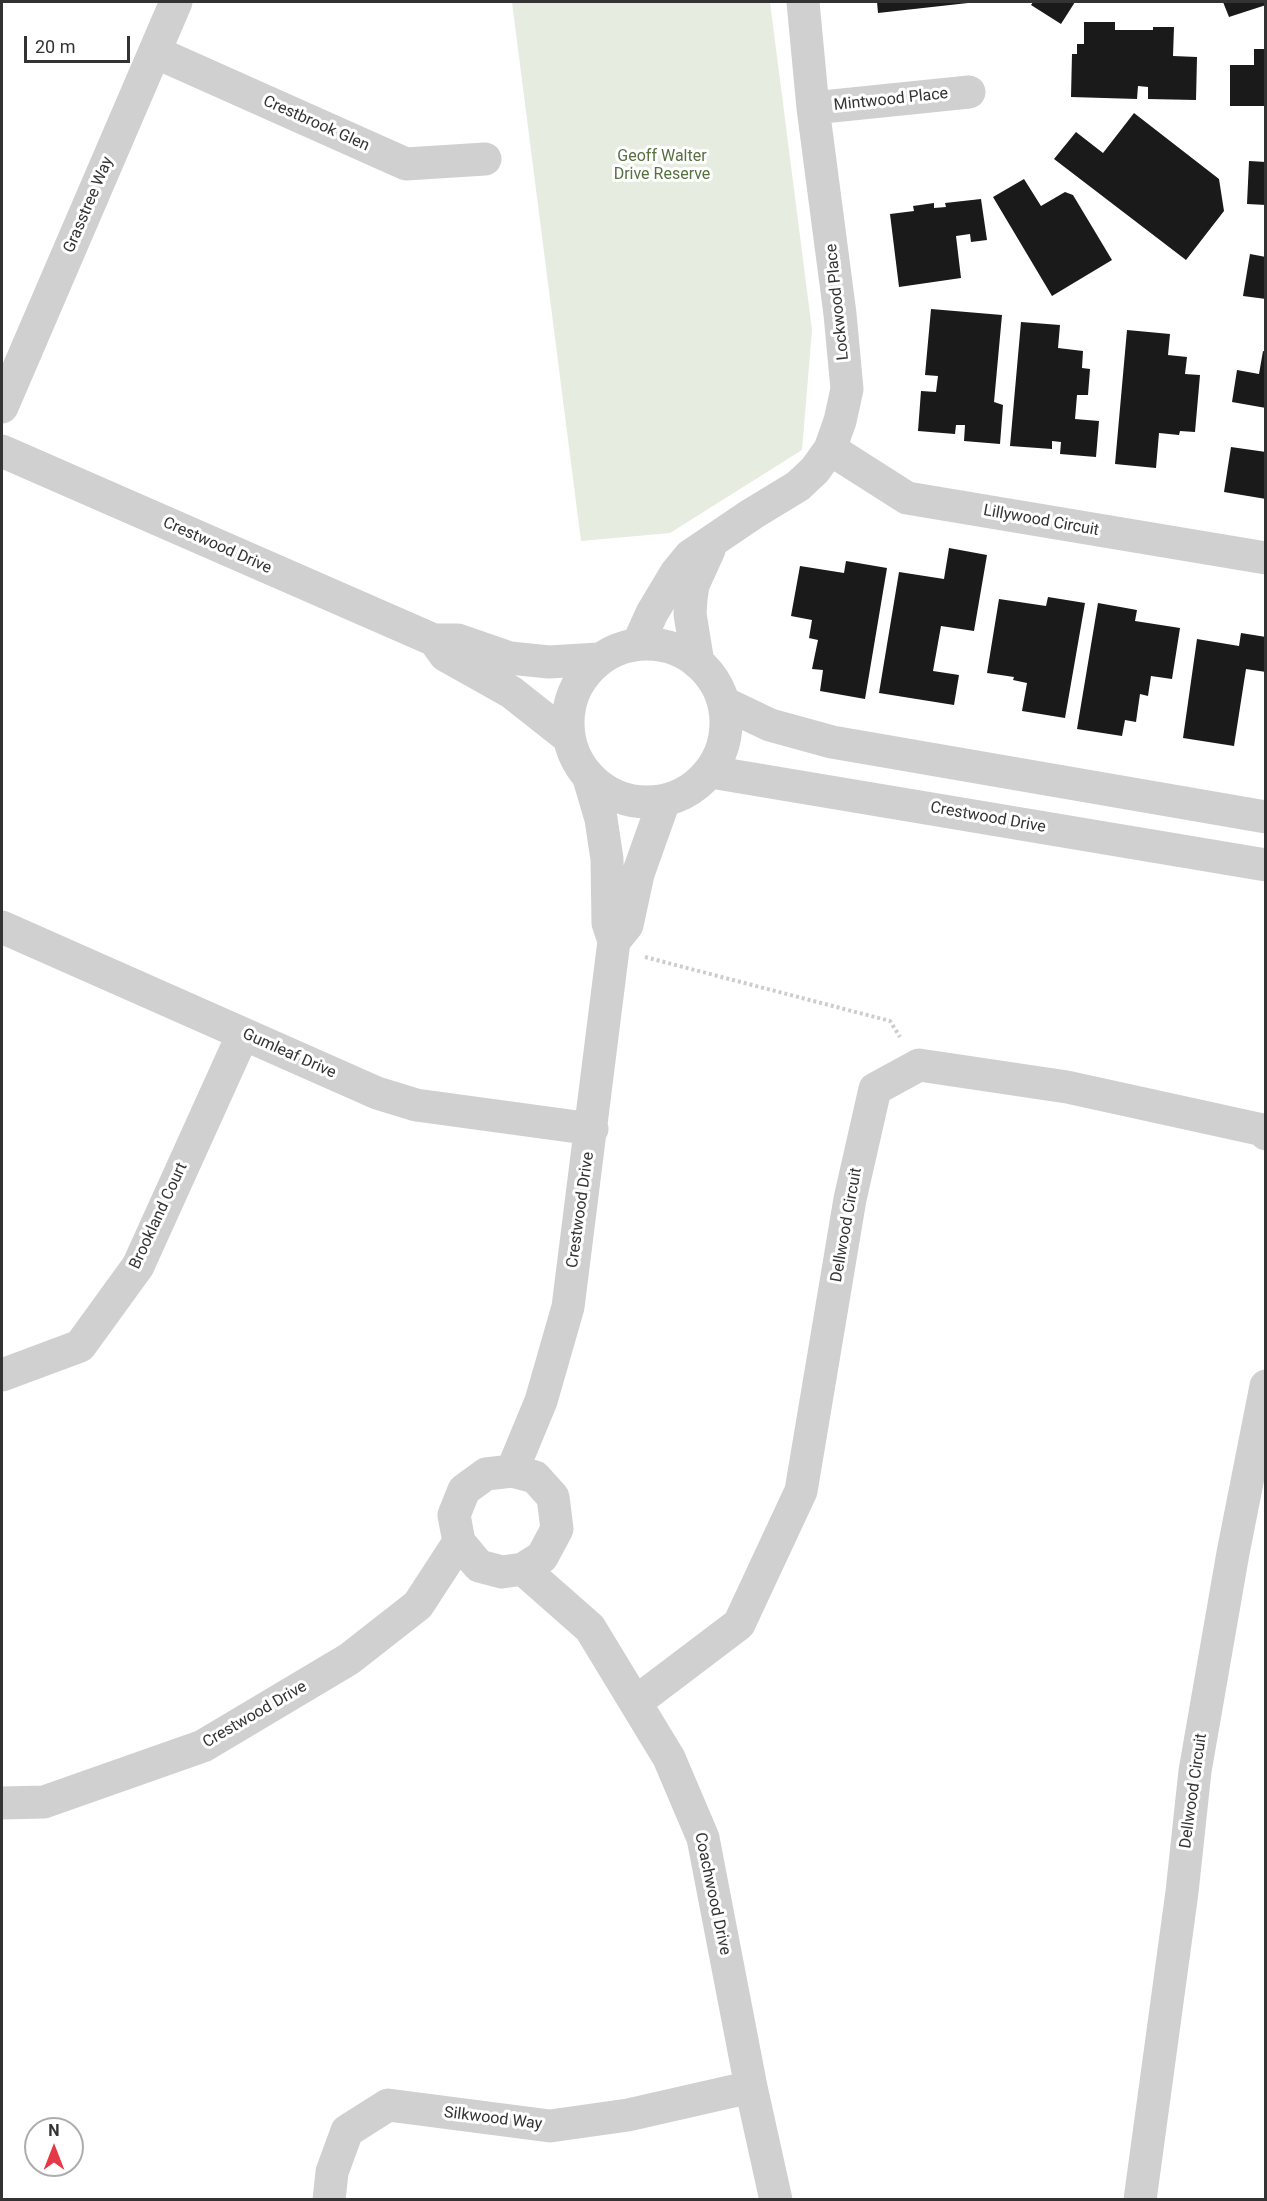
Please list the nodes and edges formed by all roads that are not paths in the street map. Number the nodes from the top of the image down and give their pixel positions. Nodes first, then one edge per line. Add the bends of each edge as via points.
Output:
1 (176, 2) edge
2 (803, 2) edge
3 (155, 52) junction
4 (969, 92) dead end
5 (813, 108) junction
6 (485, 159) dead end
7 (2, 407) edge
8 (830, 449) junction
9 (2, 451) edge
10 (712, 543) junction
11 (1266, 558) edge
12 (434, 640) junction
13 (638, 644) junction
14 (599, 659) junction
15 (698, 663) junction
16 (724, 703) junction
17 (568, 737) junction
18 (711, 772) junction
19 (589, 778) junction
20 (664, 801) junction
21 (1266, 817) edge
22 (1266, 865) edge
23 (2, 927) edge
24 (614, 945) junction
25 (243, 1034) junction
26 (592, 1129) junction
27 (1266, 1134) edge
28 (2, 1375) edge
29 (1266, 1386) edge
30 (512, 1471) junction
31 (459, 1542) junction
32 (523, 1569) junction
33 (636, 1702) junction
34 (2, 1803) edge
35 (751, 2086) junction
36 (329, 2199) edge
37 (776, 2199) edge
38 (1140, 2199) edge

1 - 3 street, Grasstree Way
2 - 5 street, Lockwood Place
3 - 6 street, Crestbrook Glen via 406,164
3 - 7 street, Grasstree Way
4 - 5 street, Mintwood Place
5 - 8 street, Lockwood Place via 847,389
8 - 10 street, Lockwood Place via 798,486
8 - 11 street, Lillywood Circuit via 907,498
9 - 12 street, Crestwood Drive
10 - 13 street, Lockwood Place via 690,556 676,573
10 - 15 street via 693,585 691,599
12 - 14 street, Crestwood Drive via 458,640 510,658 549,662
12 - 17 street, Crestwood Drive via 444,655 511,692
13 - 14 street via 619,648
13 - 15 street via 664,645
14 - 17 street via 573,692 567,714
15 - 16 street via 709,673
16 - 18 street via 724,746
16 - 21 street via 770,725 832,741
17 - 19 street via 575,759
18 - 20 street via 683,794
18 - 22 street, Crestwood Drive
19 - 20 street via 610,794 636,802
19 - 24 street, Crestwood Drive via 605,849 608,923
20 - 24 street, Crestwood Drive via 638,874 627,925
23 - 25 street, Gumleaf Drive
24 - 26 street, Crestwood Drive
25 - 26 street, Gumleaf Drive via 377,1093 416,1105
25 - 28 street, Brookland Court via 138,1266 80,1346
26 - 30 street, Crestwood Drive via 568,1307 541,1401
27 - 33 street, Dellwood Circuit via 1263,1130 1067,1087 919,1065 875,1089 850,1199 801,1491 739,1624
29 - 38 street, Dellwood Circuit via 1195,1771
30 - 31 street via 486,1474 464,1490 454,1515
30 - 32 street via 535,1477 552,1497 557,1529 542,1557
31 - 32 street via 479,1566 502,1572
31 - 34 street, Crestwood Drive via 418,1605 349,1659 203,1746 44,1802
32 - 33 street, Coachwood Drive via 590,1628
33 - 35 street, Coachwood Drive via 669,1758 703,1838
35 - 36 street, Silkwood Way via 628,2115 550,2126 388,2105 347,2131 332,2172
35 - 37 street, Coachwood Drive

